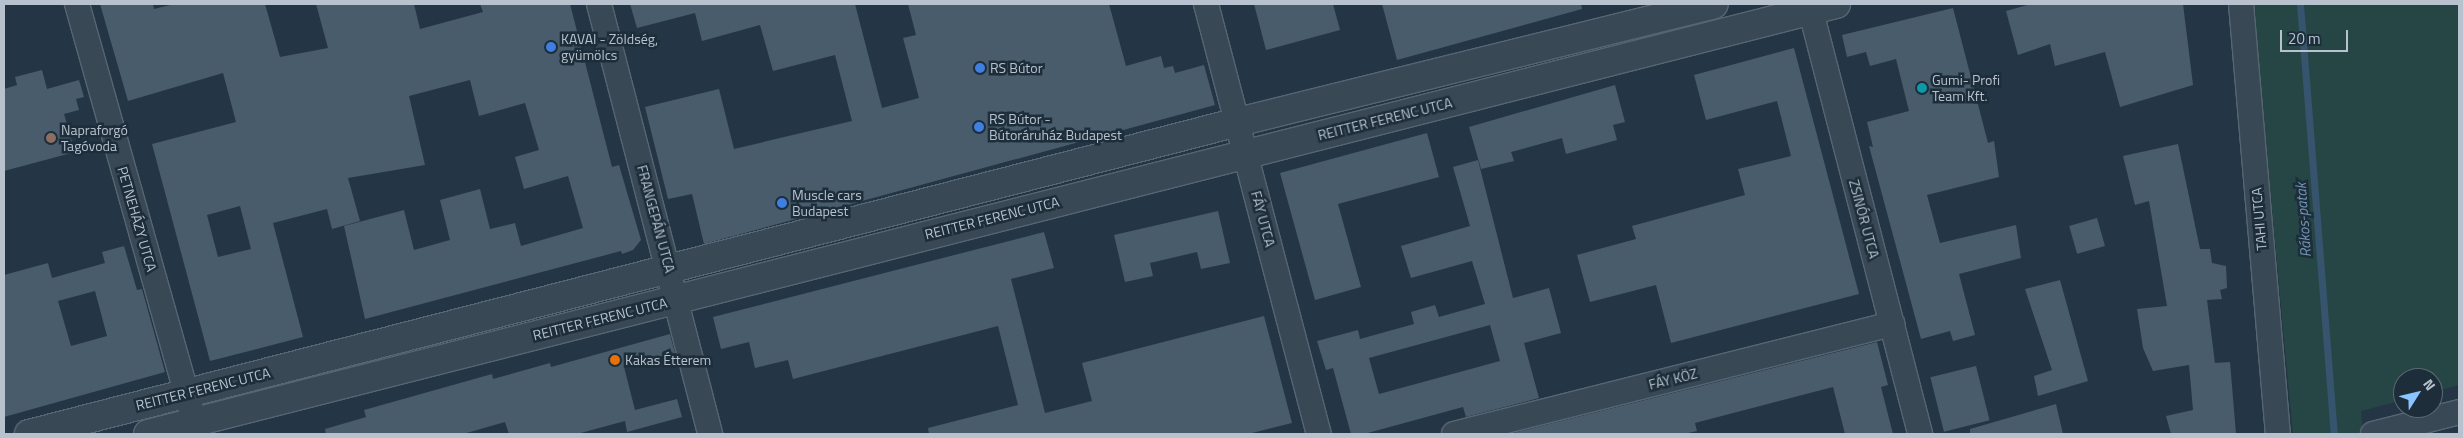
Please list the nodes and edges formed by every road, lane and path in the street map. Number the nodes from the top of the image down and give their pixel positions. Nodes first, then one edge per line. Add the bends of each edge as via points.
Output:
1 (77, 4) edge
2 (599, 4) edge
3 (1206, 4) edge
4 (1714, 4) edge
5 (2241, 4) edge
6 (1819, 6) edge
7 (1238, 122) junction
8 (1246, 154) junction
9 (913, 206) junction
10 (921, 236) junction
11 (670, 270) junction
12 (677, 299) junction
13 (1892, 324) junction
14 (186, 393) junction
15 (2459, 412) edge
16 (196, 428) edge
17 (2379, 433) edge
18 (30, 434) edge
19 (148, 434) edge
20 (710, 434) edge
21 (1319, 434) edge
22 (1454, 434) edge
23 (1920, 434) edge
24 (2278, 434) edge

1 - 14 street, PETNEHÁZY UTCA
2 - 11 street, FRANGEPÁN UTCA
3 - 7 street, FÁY UTCA
4 - 7 street, REITTER FERENC UTCA
5 - 24 street, TAHI UTCA
6 - 8 street, REITTER FERENC UTCA
6 - 13 street, ZSINÓR UTCA
7 - 8 street, FÁY UTCA
7 - 9 street, REITTER FERENC UTCA
8 - 10 street, REITTER FERENC UTCA
8 - 21 street, FÁY UTCA
9 - 10 street
9 - 11 street, REITTER FERENC UTCA
10 - 12 street, REITTER FERENC UTCA
11 - 12 street, FRANGEPÁN UTCA
11 - 14 street, REITTER FERENC UTCA
12 - 16 street, REITTER FERENC UTCA
12 - 20 street, FRANGEPÁN UTCA
13 - 22 street, FÁY KÖZ
13 - 23 street, ZSINÓR UTCA
14 - 16 street, PETNEHÁZY UTCA
14 - 18 street, REITTER FERENC UTCA
15 - 17 street
16 - 19 street, REITTER FERENC UTCA

